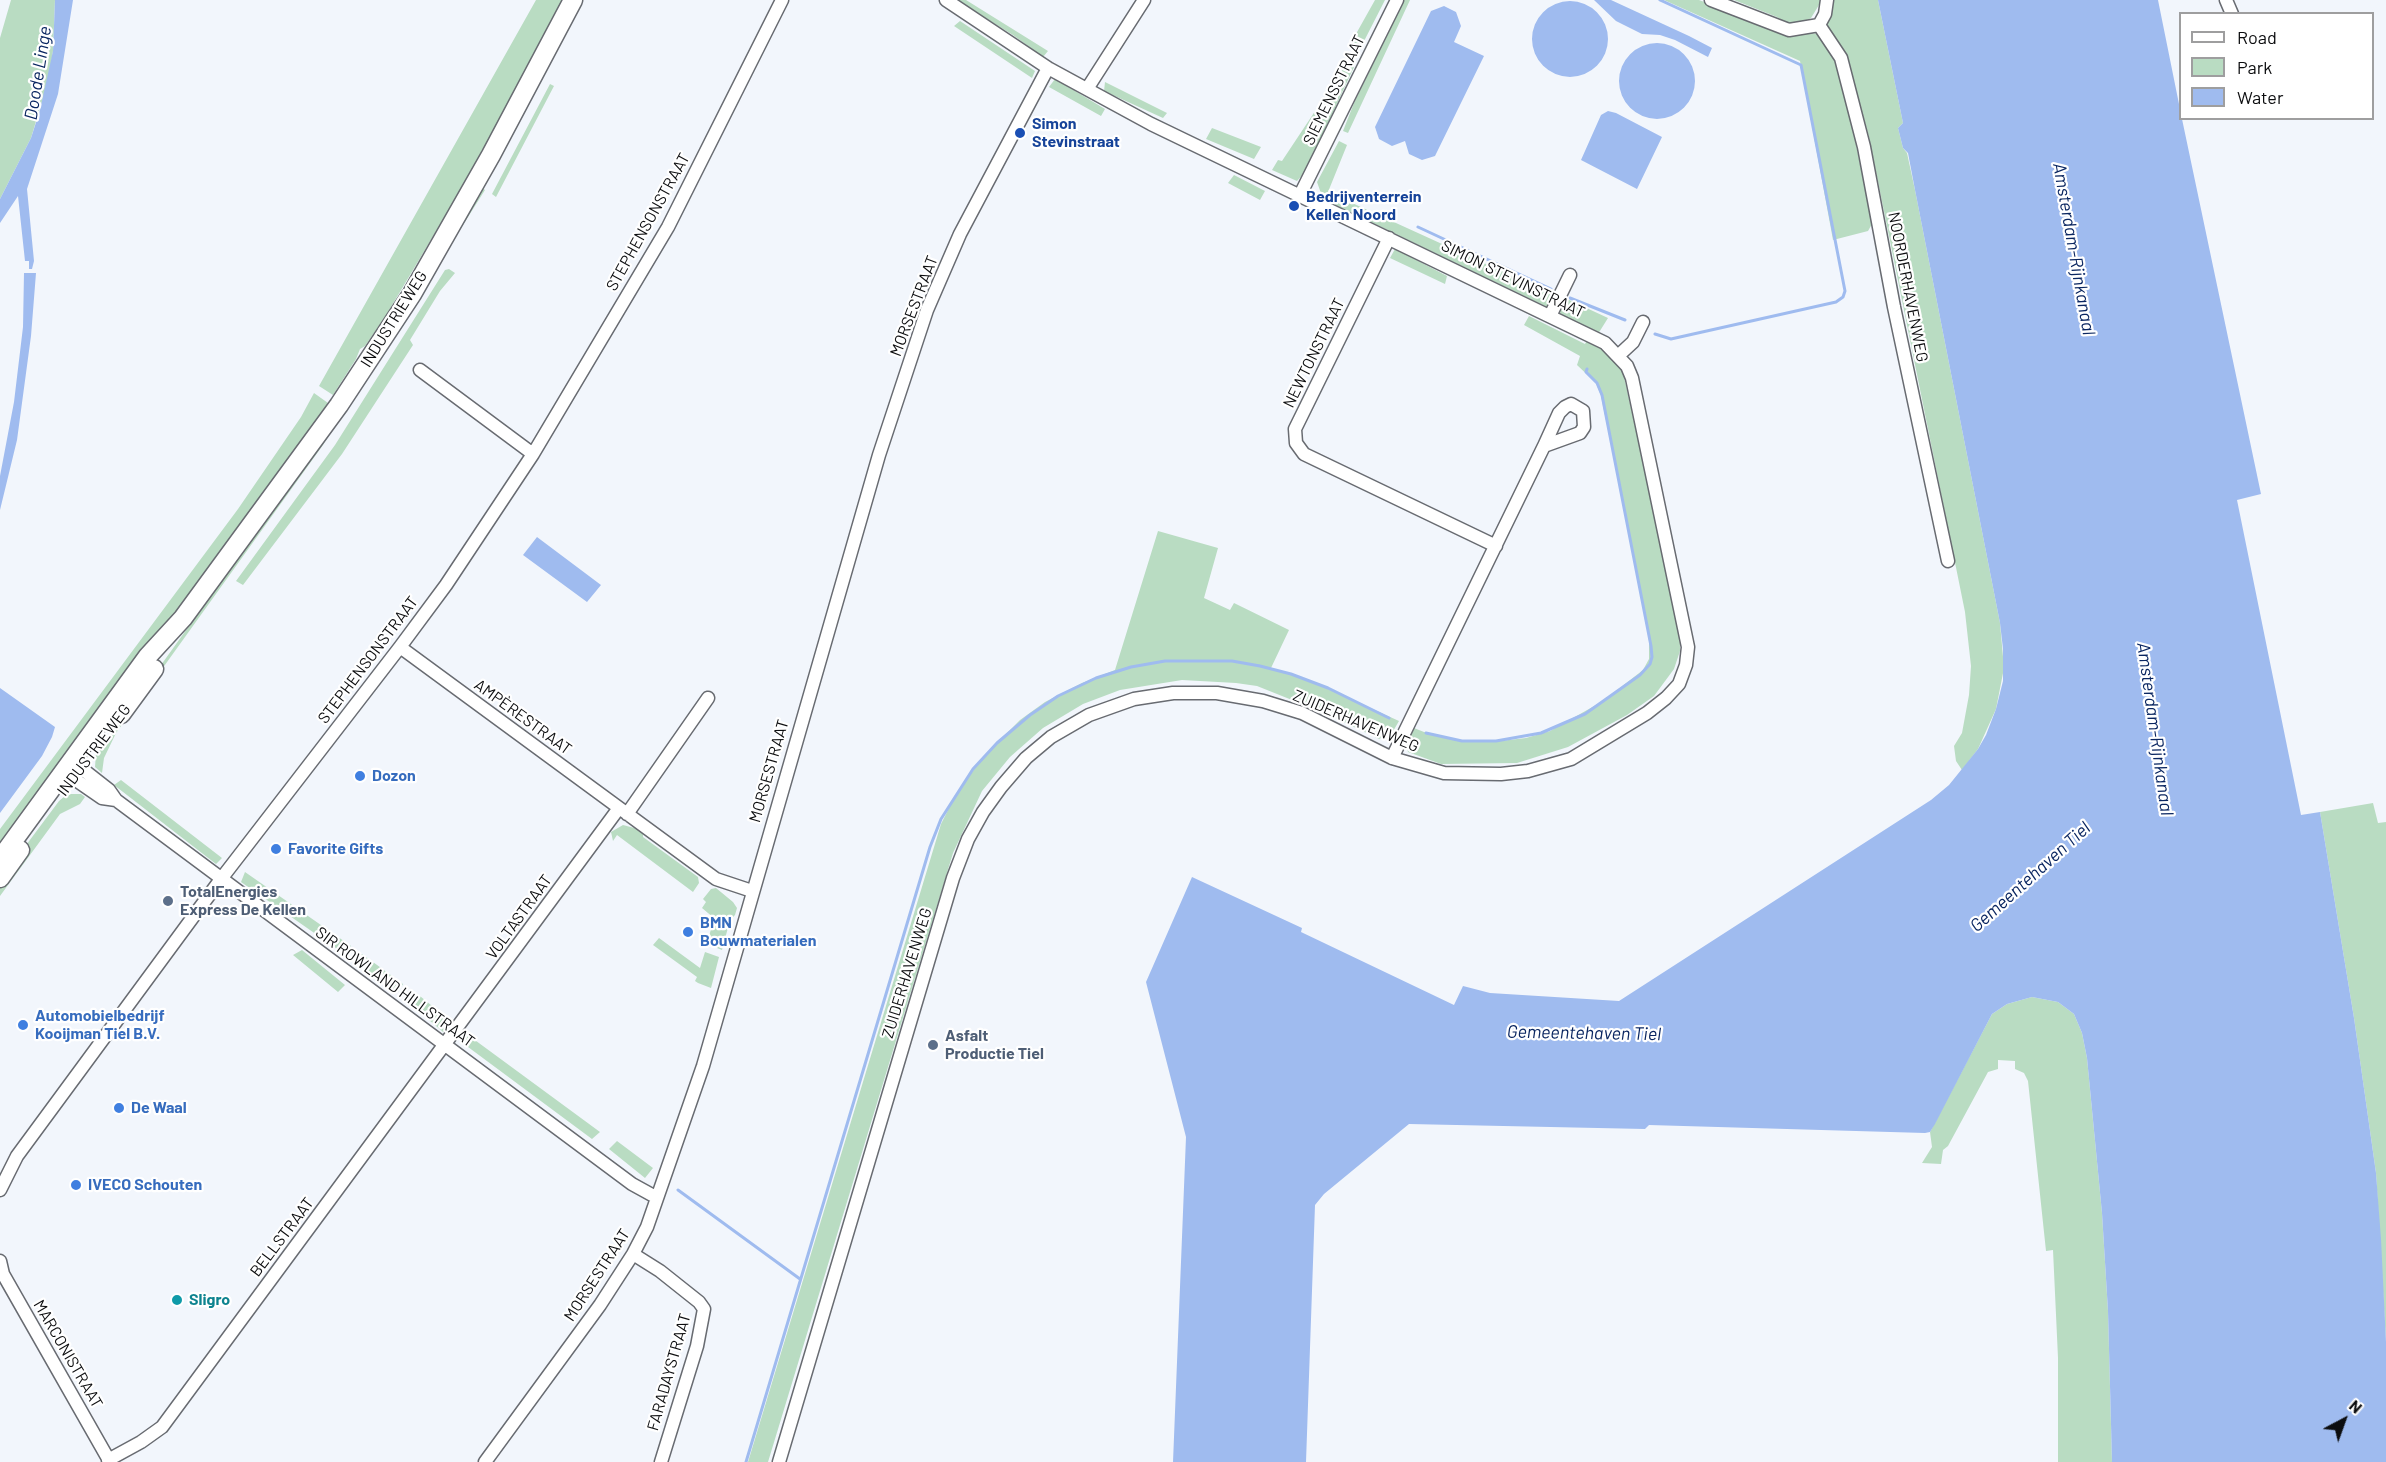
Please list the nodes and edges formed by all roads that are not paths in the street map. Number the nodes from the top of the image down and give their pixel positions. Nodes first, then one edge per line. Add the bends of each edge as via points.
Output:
1 (573, 0) edge
2 (782, 0) edge
3 (946, 0) edge
4 (1144, 0) edge
5 (1397, 0) edge
6 (1711, 0) edge
7 (1827, 0) edge
8 (1819, 25) junction
9 (1048, 68) junction
10 (1087, 90) junction
11 (1300, 195) junction
12 (1389, 238) junction
13 (1570, 275) dead end
14 (1550, 316) junction
15 (1643, 322) dead end
16 (1619, 355) junction
17 (420, 370) dead end
18 (1544, 446) dead end
19 (533, 454) junction
20 (1496, 546) junction
21 (1948, 561) dead end
22 (400, 648) junction
23 (708, 698) dead end
24 (1392, 758) junction
25 (74, 770) junction
26 (623, 811) junction
27 (0, 859) edge
28 (0, 878) edge
29 (221, 879) junction
30 (752, 891) junction
31 (445, 1045) junction
32 (0, 1190) edge
33 (658, 1195) junction
34 (633, 1254) junction
35 (0, 1261) edge
36 (109, 1461) edge
37 (485, 1462) edge
38 (661, 1462) edge
39 (779, 1462) edge

1 - 25 main road, INDUSTRIEWEG via 411,294 332,414 183,618 157,665
2 - 19 street, STEPHENSONSTRAAT via 668,227
3 - 9 street, SIMON STEVINSTRAAT
4 - 10 street
5 - 11 street, SIEMENSSTRAAT
6 - 8 street via 1789,30
7 - 8 street
8 - 21 street, NOORDERHAVENWEG via 1842,58 1864,147
9 - 10 street, SIMON STEVINSTRAAT
9 - 30 street, MORSESTRAAT via 960,234 927,310 879,454
10 - 11 street, SIMON STEVINSTRAAT
11 - 12 street, SIMON STEVINSTRAAT
12 - 14 street, SIMON STEVINSTRAAT
12 - 20 street, NEWTONSTRAAT via 1295,429 1296,443 1304,454
13 - 14 street
14 - 16 street, SIMON STEVINSTRAAT via 1605,343
15 - 16 street via 1633,342
16 - 24 street, ZUIDERHAVENWEG via 1632,378 1688,646 1679,684 1647,713 1571,759 1528,771 1444,773
17 - 19 street
18 - 20 street
19 - 22 street, STEPHENSONSTRAAT
20 - 24 street
22 - 26 street, AMPÈRESTRAAT
22 - 29 street, STEPHENSONSTRAAT
23 - 26 street
24 - 39 street, ZUIDERHAVENWEG via 1302,713 1273,704 1217,693 1173,693 1134,699 1089,715 1026,758 983,812 953,878
25 - 27 main road, INDUSTRIEWEG
25 - 28 main road, INDUSTRIEWEG
25 - 29 street, SIR ROWLAND HILLSTRAAT via 102,798 116,800
26 - 30 street, AMPÈRESTRAAT via 716,879
26 - 31 street, VOLTASTRAAT
29 - 31 street, SIR ROWLAND HILLSTRAAT
29 - 32 street via 17,1155
30 - 33 street, MORSESTRAAT via 703,1066
31 - 33 street, SIR ROWLAND HILLSTRAAT via 632,1184
31 - 36 street, BELLSTRAAT via 162,1427
33 - 34 street, MORSESTRAAT
34 - 37 street, MORSESTRAAT
34 - 38 street, FARADAYSTRAAT via 660,1271 704,1309 697,1346
35 - 36 street, MARCONISTRAAT via 3,1274

